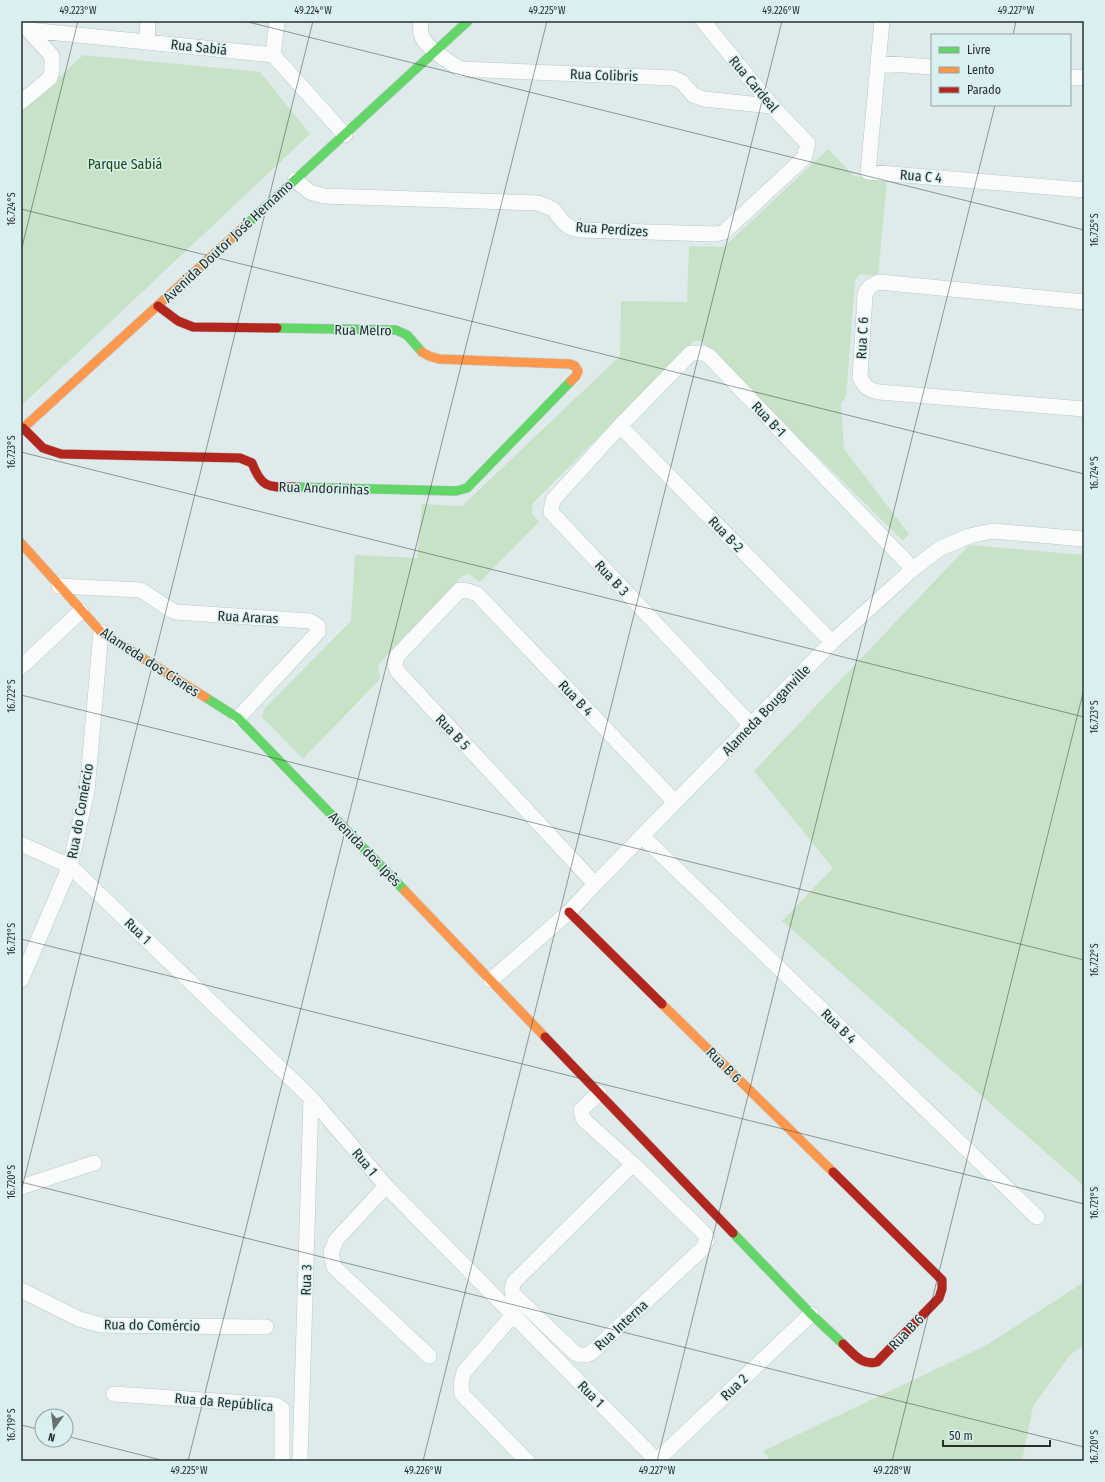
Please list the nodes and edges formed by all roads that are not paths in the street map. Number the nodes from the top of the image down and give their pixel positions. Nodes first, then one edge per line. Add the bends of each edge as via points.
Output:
1 (148, 21) edge
2 (277, 21) edge
3 (421, 21) edge
4 (468, 21) edge
5 (703, 21) edge
6 (882, 21) edge
7 (25, 26) edge
8 (147, 42) junction
9 (434, 51) junction
10 (273, 55) junction
11 (878, 63) junction
12 (931, 67) edge
13 (1071, 77) edge
14 (1084, 78) edge
15 (21, 102) edge
16 (772, 106) junction
17 (345, 135) junction
18 (808, 144) joint
19 (294, 180) junction
20 (1084, 190) edge
21 (1084, 302) edge
22 (158, 306) junction
23 (576, 376) joint
24 (1084, 409) edge
25 (620, 426) junction
26 (22, 429) edge
27 (1084, 539) edge
28 (21, 543) edge
29 (913, 570) junction
30 (59, 586) junction
31 (477, 594) joint
32 (81, 611) junction
33 (100, 632) junction
34 (832, 642) junction
35 (21, 668) edge
36 (238, 718) junction
37 (751, 725) junction
38 (675, 802) junction
39 (642, 836) junction
40 (21, 844) edge
41 (70, 866) junction
42 (595, 884) junction
43 (569, 912) junction
44 (21, 980) edge
45 (491, 980) junction
46 (599, 1093) junction
47 (312, 1098) junction
48 (94, 1163) dead end
49 (633, 1164) junction
50 (386, 1186) junction
51 (21, 1187) edge
52 (1037, 1217) dead end
53 (21, 1290) edge
54 (811, 1314) junction
55 (513, 1315) junction
56 (266, 1327) dead end
57 (429, 1356) dead end
58 (114, 1394) dead end
59 (282, 1461) edge
60 (300, 1461) edge
61 (527, 1461) edge
62 (657, 1461) edge

1 - 8 street
2 - 10 street
3 - 9 street, Rua Colibris via 420,33
4 - 9 street, Avenida Doutor José Hernamo
5 - 16 street, Rua Cardeal
6 - 11 street
7 - 8 street, Rua Sabiá
7 - 15 street via 52,56 52,71 50,78
8 - 10 street, Rua Sabiá
9 - 16 street, Rua Colibris via 460,69 674,78 682,82 693,94 704,99
9 - 17 street, Avenida Doutor José Hernamo
10 - 17 street
11 - 12 street
11 - 20 street, Rua C 4 via 868,172
13 - 14 street
16 - 18 street, Rua Cardeal
17 - 19 street, Avenida Doutor José Hernamo
18 - 19 street, Rua Perdizes via 804,158 724,232 716,234 581,230 570,228 553,209 538,203 324,196 310,192
19 - 22 street, Avenida Doutor José Hernamo
21 - 24 street, Rua C 6 via 879,282 867,289 865,295 860,377 864,385 879,392
22 - 23 street, Rua Melro via 178,321 193,327 396,330 410,336 422,352 430,357 570,364 578,371
22 - 26 street, Avenida Doutor José Hernamo
23 - 26 street, Rua Andorinhas via 467,488 456,491 272,487 263,483 252,463 240,458 61,454 43,448
25 - 29 street, Rua B-1 via 691,353 703,353 709,356
25 - 34 street, Rua B-2
25 - 37 street, Rua B 3 via 553,500 551,512
27 - 29 street, Alameda Bouganville via 992,531 969,536 939,549
28 - 30 street, Alameda dos Cisnes
29 - 34 street, Alameda Bouganville
30 - 32 street, Alameda dos Cisnes
30 - 36 street, Rua Araras via 140,590 176,612 310,621 318,626 318,632
31 - 38 street, Rua B 4
31 - 42 street, Rua B 5 via 460,590 397,656 395,665 398,672
32 - 33 street, Alameda dos Cisnes
32 - 35 street
33 - 36 street, Alameda dos Cisnes
33 - 41 street, Rua do Comércio via 87,791
34 - 37 street, Alameda Bouganville
36 - 45 street, Avenida dos Ipês
37 - 38 street, Alameda Bouganville
38 - 39 street, Alameda Bouganville
39 - 42 street, Alameda Bouganville
39 - 52 street, Rua B 4
40 - 41 street, Rua 1
41 - 44 street, Rua do Comércio
41 - 47 street, Rua 1
42 - 43 street, Alameda Bouganville
43 - 45 street, Alameda Bouganville
43 - 54 street, Rua B 6 via 942,1280 939,1298 877,1362 869,1364 862,1361
45 - 46 street, Rua B 6
46 - 49 street, Rua Interna via 581,1110 584,1120
46 - 54 street, Rua B 6
47 - 50 street, Rua 1
47 - 60 street, Rua 3
48 - 51 street
49 - 49 street, Rua Interna via 512,1286 513,1294 580,1355 591,1353 706,1243 705,1234
50 - 55 street, Rua 1
50 - 57 street via 336,1240 331,1253 334,1267
53 - 56 street, Rua do Comércio via 79,1319 101,1325
54 - 62 street, Rua 2
55 - 61 street via 464,1372 461,1384 462,1394
55 - 62 street, Rua 1
58 - 59 street, Rua da República via 276,1404 282,1409

